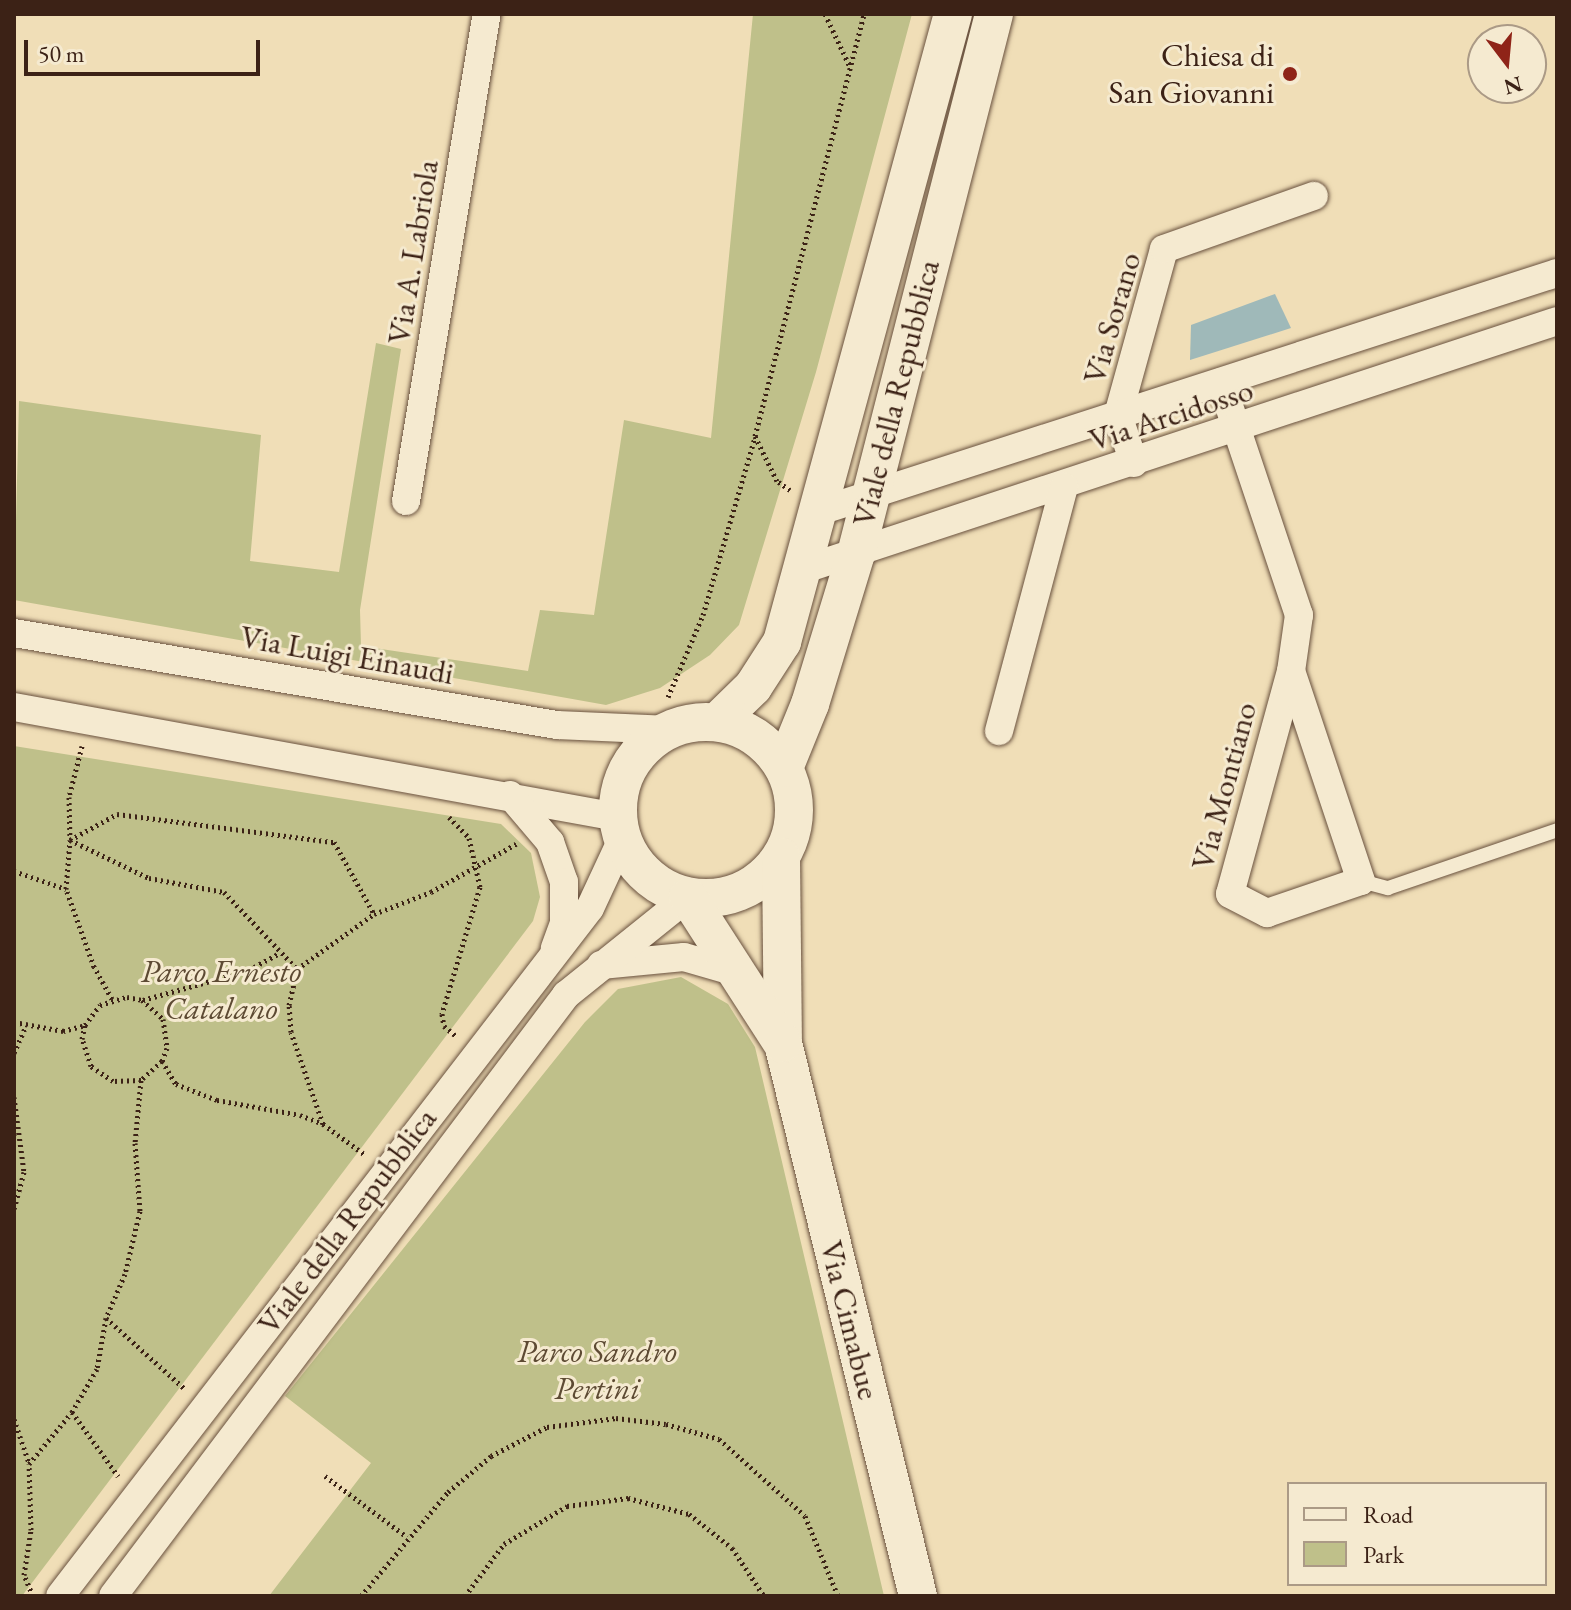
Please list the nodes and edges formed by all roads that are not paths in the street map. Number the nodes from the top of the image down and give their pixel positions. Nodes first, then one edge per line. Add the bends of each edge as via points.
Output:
1 (487, 14) edge
2 (953, 14) edge
3 (994, 14) edge
4 (1314, 196) dead end
5 (1548, 276) edge
6 (1556, 325) edge
7 (1221, 382) junction
8 (1118, 415) junction
9 (1237, 430) junction
10 (1134, 463) junction
11 (1064, 486) junction
12 (867, 498) junction
13 (406, 501) dead end
14 (809, 503) junction
15 (856, 554) junction
16 (805, 569) junction
17 (14, 633) edge
18 (1291, 671) junction
19 (14, 707) edge
20 (669, 714) junction
21 (717, 722) junction
22 (999, 731) dead end
23 (784, 768) junction
24 (510, 795) junction
25 (620, 828) junction
26 (1557, 830) edge
27 (781, 857) junction
28 (1361, 881) junction
29 (688, 897) junction
30 (550, 962) junction
31 (600, 965) junction
32 (736, 972) junction
33 (783, 1043) junction
34 (60, 1596) edge
35 (113, 1596) edge
36 (918, 1596) edge

1 - 13 street, Via A. Labriola
2 - 14 main road, Viale della Repubblica
3 - 12 main road, Viale della Repubblica
4 - 8 street, Via Sorano via 1164,249
5 - 6 street
5 - 7 street, Via Arcidosso
6 - 9 street, Via Arcidosso
7 - 8 street, Via Arcidosso
7 - 9 street, Via Montiano
8 - 10 street, Via Sorano
8 - 12 street, Via Arcidosso
9 - 10 street, Via Arcidosso
9 - 18 street, Via Montiano via 1299,615
10 - 11 street, Via Arcidosso
11 - 15 street, Via Arcidosso
11 - 22 street
12 - 14 street, Via Arcidosso
12 - 15 main road, Viale della Repubblica
14 - 16 main road, Viale della Repubblica
15 - 16 street, Via Arcidosso
15 - 23 main road, Viale della Repubblica via 810,704
16 - 21 main road, Viale della Repubblica via 782,642 753,687
17 - 20 street, Via Luigi Einaudi via 557,725
18 - 28 street, Via Montiano
18 - 28 street, Via Montiano via 1230,894 1267,913
19 - 24 street
20 - 21 main road, Viale della Repubblica
20 - 25 main road, Viale della Repubblica via 624,776
21 - 23 main road via 760,740
23 - 27 main road via 794,806
24 - 25 street
24 - 30 street via 550,842 564,882 564,923
25 - 29 main road via 651,880
25 - 30 street, Viale della Repubblica via 590,908
26 - 28 lane via 1388,888
27 - 29 main road via 749,887 729,896
27 - 33 main road, Via Cimabue
29 - 31 street, Viale della Repubblica
29 - 32 main road, Via Cimabue
30 - 34 street, Viale della Repubblica
31 - 32 street via 684,957
31 - 35 street, Viale della Repubblica via 566,995
32 - 33 main road, Via Cimabue
33 - 36 main road, Via Cimabue

